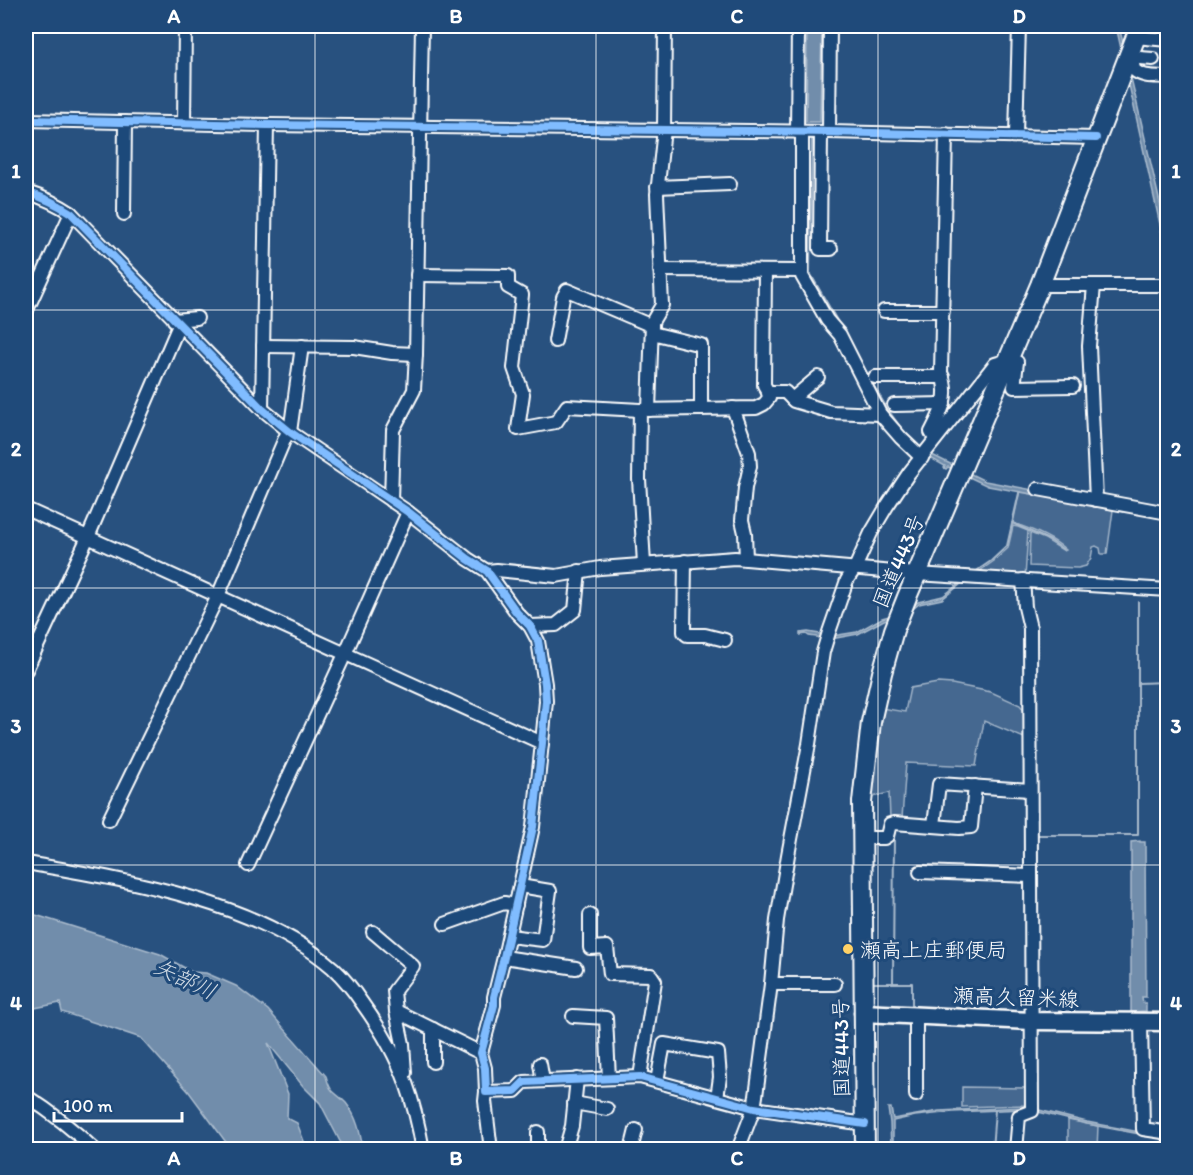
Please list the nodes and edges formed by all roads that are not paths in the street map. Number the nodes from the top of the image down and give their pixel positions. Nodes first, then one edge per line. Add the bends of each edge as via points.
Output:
1 (185, 26) edge
2 (422, 26) edge
3 (665, 26) edge
4 (798, 26) edge
5 (830, 26) edge
6 (1019, 26) edge
7 (1138, 32) edge
8 (1167, 40) edge
9 (1130, 58) junction
10 (1153, 59) dead end
11 (1167, 77) edge
12 (26, 120) edge
13 (124, 122) junction
14 (184, 123) junction
15 (267, 125) junction
16 (420, 126) junction
17 (664, 129) junction
18 (799, 132) junction
19 (825, 132) junction
20 (946, 134) junction
21 (1016, 135) junction
22 (1096, 138) junction
23 (730, 184) dead end
24 (657, 187) junction
25 (26, 192) edge
26 (71, 213) junction
27 (124, 214) dead end
28 (831, 249) dead end
29 (660, 270) junction
30 (765, 271) junction
31 (801, 272) junction
32 (417, 275) junction
33 (1040, 285) junction
34 (1094, 285) junction
35 (1167, 285) edge
36 (884, 311) dead end
37 (943, 311) junction
38 (26, 312) edge
39 (197, 318) dead end
40 (177, 322) junction
41 (652, 330) junction
42 (555, 342) dead end
43 (263, 346) junction
44 (302, 346) junction
45 (416, 354) junction
46 (1009, 360) junction
47 (818, 377) dead end
48 (875, 377) dead end
49 (943, 377) junction
50 (1073, 386) dead end
51 (768, 392) junction
52 (792, 399) junction
53 (944, 404) junction
54 (894, 405) dead end
55 (732, 408) junction
56 (262, 409) junction
57 (701, 409) junction
58 (644, 410) junction
59 (880, 414) junction
60 (289, 431) junction
61 (935, 439) junction
62 (922, 458) junction
63 (1038, 489) dead end
64 (1096, 500) junction
65 (391, 501) junction
66 (26, 509) edge
67 (408, 512) junction
68 (1167, 513) edge
69 (88, 537) junction
70 (746, 559) junction
71 (685, 561) junction
72 (644, 564) junction
73 (855, 568) junction
74 (487, 571) junction
75 (579, 572) junction
76 (917, 574) junction
77 (1023, 580) junction
78 (1167, 590) edge
79 (218, 596) junction
80 (530, 626) junction
81 (725, 640) dead end
82 (345, 654) junction
83 (26, 670) edge
84 (542, 743) junction
85 (975, 786) junction
86 (1030, 790) junction
87 (109, 820) dead end
88 (934, 825) junction
89 (867, 838) dead end
90 (26, 863) edge
91 (248, 865) dead end
92 (920, 872) dead end
93 (1030, 876) junction
94 (520, 886) junction
95 (516, 905) junction
96 (590, 915) dead end
97 (446, 924) dead end
98 (373, 932) dead end
99 (509, 936) junction
100 (504, 957) junction
101 (576, 968) dead end
102 (771, 984) junction
103 (835, 984) dead end
104 (396, 1011) junction
105 (863, 1013) junction
106 (573, 1016) dead end
107 (916, 1016) junction
108 (1141, 1021) junction
109 (1032, 1022) junction
110 (1167, 1022) edge
111 (433, 1029) junction
112 (481, 1053) junction
113 (433, 1062) dead end
114 (540, 1064) dead end
115 (640, 1077) junction
116 (609, 1078) junction
117 (577, 1079) junction
118 (543, 1081) junction
119 (657, 1081) junction
120 (406, 1082) junction
121 (486, 1092) junction
122 (916, 1095) dead end
123 (26, 1096) edge
124 (717, 1098) junction
125 (574, 1103) junction
126 (754, 1108) junction
127 (607, 1109) dead end
128 (865, 1124) junction
129 (636, 1130) dead end
130 (538, 1132) dead end
131 (1167, 1135) edge
132 (95, 1149) edge
133 (423, 1149) edge
134 (491, 1149) edge
135 (538, 1149) edge
136 (565, 1149) edge
137 (632, 1149) edge
138 (738, 1149) edge
139 (865, 1149) edge
140 (1016, 1149) edge

1 - 14 street
2 - 16 street
3 - 17 street
4 - 18 street
5 - 19 street
6 - 21 street
7 - 8 street
7 - 9 highway, 国道443号
9 - 10 street
9 - 11 street via 1138,74
9 - 22 highway, 国道443号
12 - 13 street
13 - 14 street
13 - 27 street
14 - 15 street
15 - 16 street
15 - 43 street
16 - 17 street
16 - 32 street
17 - 18 street
17 - 24 street
18 - 19 street
18 - 31 street
19 - 20 street
19 - 28 street via 820,249
20 - 21 street
20 - 37 street
21 - 22 street
22 - 33 highway, 国道443号
23 - 24 street
24 - 29 street
25 - 26 street
26 - 38 street
26 - 40 street
29 - 30 street
29 - 41 street via 662,305
30 - 31 street
30 - 51 street via 764,385
31 - 59 street via 827,320 840,335
32 - 45 street
32 - 58 street via 508,276 508,287 522,295 514,368 523,394 518,429 556,422 567,406
33 - 34 street
33 - 46 highway, 国道443号
34 - 35 street
34 - 64 street via 1089,346
36 - 37 street
37 - 49 street
39 - 40 street
40 - 56 street
40 - 69 street
41 - 42 street via 567,290
41 - 57 street via 701,345
41 - 58 street
43 - 44 street
43 - 56 street
44 - 45 street
44 - 60 street
45 - 65 street via 414,390 393,430
46 - 50 street via 1017,362 1014,387
46 - 61 street via 995,364
46 - 76 highway, 国道443号
47 - 52 street
48 - 49 street
49 - 53 street
51 - 52 street via 785,392
51 - 55 street via 769,398 756,408
52 - 59 street via 831,412
53 - 54 street
53 - 61 street via 931,432
55 - 57 street
55 - 70 street via 749,453 741,520
56 - 60 street
57 - 58 street
58 - 72 street via 639,479
59 - 62 street
60 - 65 street
60 - 79 street
61 - 62 street
62 - 73 street via 887,506
63 - 64 street
64 - 68 street
65 - 67 street
66 - 69 street
67 - 74 street
67 - 82 street
69 - 79 street
69 - 83 street
70 - 71 street
70 - 73 street
71 - 72 street
71 - 81 street via 684,632
72 - 75 street
73 - 76 street
73 - 102 street via 847,580 823,652 779,909
74 - 75 street via 556,576
74 - 80 street
75 - 80 street via 575,610 556,625
76 - 77 street
76 - 105 highway, 国道443号 via 894,630 871,722 862,802
77 - 78 street
77 - 86 street via 1030,628
79 - 82 street
79 - 87 street
80 - 84 street via 538,641 546,684
82 - 84 street
82 - 91 street
84 - 94 street via 533,827
85 - 86 street
85 - 88 street via 939,784
85 - 88 street via 971,827
86 - 93 street
88 - 89 street via 894,823 884,838
90 - 120 street via 179,894 285,935 333,968 348,984 386,1039
92 - 93 street
93 - 109 street
94 - 95 street
94 - 99 street via 550,891 543,940
95 - 97 street via 504,903
95 - 99 street
96 - 115 street via 590,948 607,947 610,974 651,975 655,981
98 - 104 street via 413,966 394,991
99 - 100 street
100 - 101 street
100 - 112 street
102 - 103 street
102 - 126 street
104 - 111 street
104 - 120 street
105 - 107 main road, 瀬高久留米線
105 - 128 highway, 国道443号
106 - 116 street via 606,1018
107 - 109 main road, 瀬高久留米線
107 - 122 street
108 - 109 main road, 瀬高久留米線
108 - 110 main road, 瀬高久留米線
108 - 131 street via 1143,1129
109 - 140 street via 1032,1112 1019,1116
111 - 112 street
111 - 113 street
112 - 121 street
114 - 118 street
115 - 116 street
115 - 119 street
116 - 117 street
117 - 118 street
117 - 125 street
118 - 121 street via 524,1082 515,1091
119 - 124 street
119 - 124 street via 664,1044 718,1053
120 - 133 street
121 - 134 street
123 - 132 street
124 - 126 street
125 - 127 street
125 - 136 street
126 - 128 street
126 - 138 street
128 - 139 highway, 国道443号
129 - 137 street
130 - 135 street

